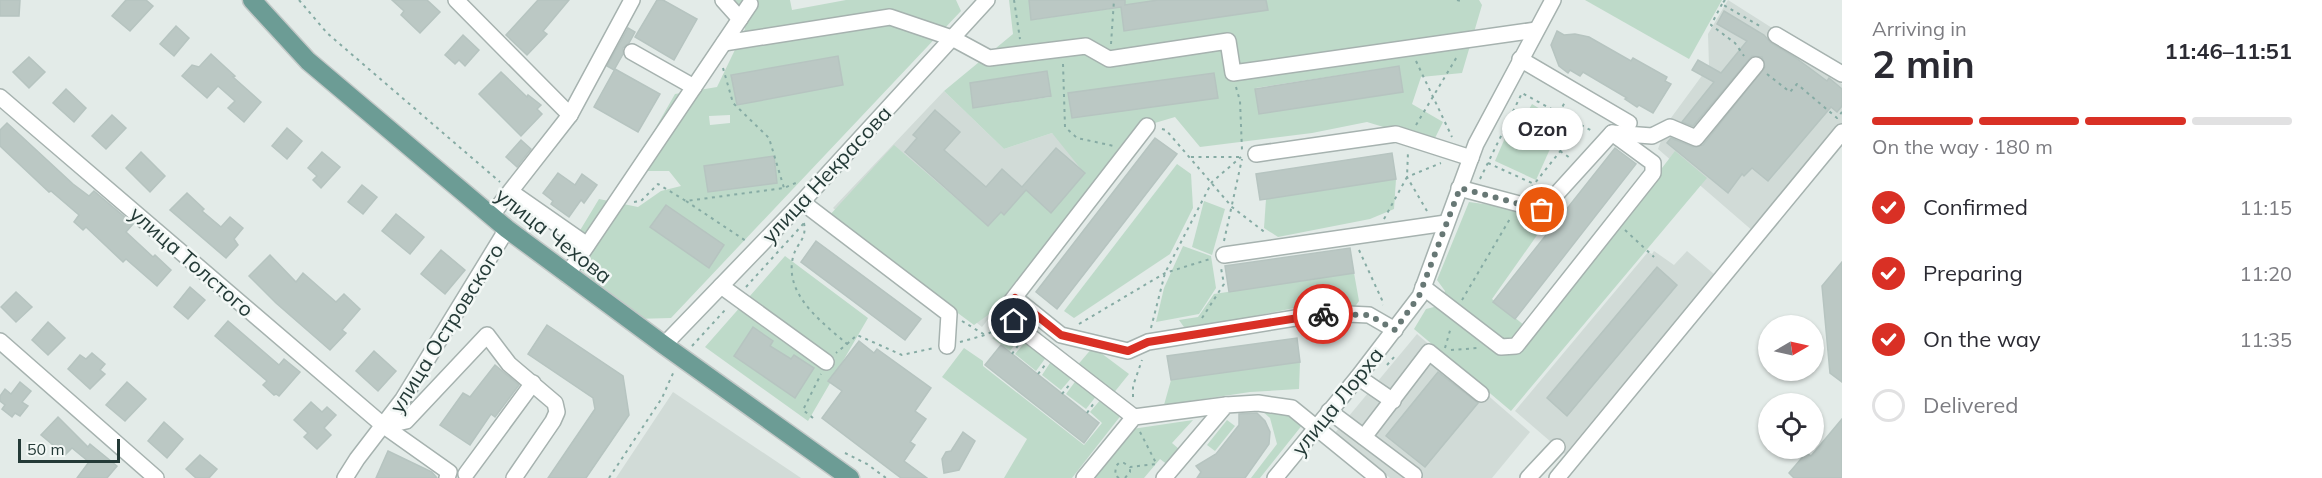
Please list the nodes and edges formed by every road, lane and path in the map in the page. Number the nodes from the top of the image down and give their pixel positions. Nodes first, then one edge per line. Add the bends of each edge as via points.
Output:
1 (252, 0) edge
2 (299, 0) edge
3 (456, 0) edge
4 (632, 0) edge
5 (723, 0) edge
6 (987, 0) edge
7 (1014, 0) edge
8 (1114, 0) edge
9 (1457, 0) edge
10 (1553, 0) edge
11 (1725, 0) edge
12 (1461, 1) edge
13 (750, 4) dead end
14 (1722, 4) junction
15 (740, 19) junction
16 (1536, 30) junction
17 (1776, 35) joint
18 (952, 38) junction
19 (721, 47) junction
20 (1062, 49) junction
21 (632, 52) dead end
22 (1022, 54) junction
23 (1109, 58) junction
24 (1520, 59) junction
25 (1756, 65) junction
26 (1233, 73) junction
27 (1842, 74) edge
28 (694, 87) junction
29 (0, 97) edge
30 (1842, 112) edge
31 (570, 115) junction
32 (1629, 123) dead end
33 (1147, 126) joint
34 (1842, 132) edge
35 (1612, 133) junction
36 (1129, 149) junction
37 (1249, 155) junction
38 (1190, 157) junction
39 (1471, 158) junction
40 (1488, 163) dead end
41 (798, 182) dead end
42 (1212, 182) junction
43 (1534, 184) dead end
44 (784, 188) junction
45 (1460, 188) junction
46 (511, 192) junction
47 (686, 201) junction
48 (616, 202) junction
49 (802, 202) junction
50 (1232, 207) junction
51 (491, 216) junction
52 (1615, 221) junction
53 (804, 223) dead end
54 (1446, 223) junction
55 (507, 229) junction
56 (1353, 236) junction
57 (587, 245) junction
58 (1284, 246) junction
59 (757, 249) junction
60 (1222, 255) junction
61 (1654, 257) dead end
62 (1165, 273) junction
63 (567, 275) junction
64 (721, 286) junction
65 (1422, 287) junction
66 (1015, 298) junction
67 (949, 314) junction
68 (1014, 321) junction
69 (1389, 327) junction
70 (985, 335) junction
71 (1061, 335) junction
72 (1191, 336) junction
73 (0, 341) edge
74 (1148, 342) junction
75 (847, 344) junction
76 (664, 345) junction
77 (947, 346) junction
78 (1501, 347) junction
79 (1445, 351) dead end
80 (682, 358) junction
81 (826, 362) junction
82 (1358, 377) junction
83 (533, 383) junction
84 (1481, 394) dead end
85 (1393, 401) junction
86 (1226, 405) junction
87 (1329, 411) junction
88 (1134, 417) junction
89 (813, 418) dead end
90 (384, 426) junction
91 (1315, 428) junction
92 (1364, 437) junction
93 (1557, 447) dead end
94 (1156, 464) junction
95 (1130, 466) junction
96 (1168, 474) edge
97 (448, 475) edge
98 (1414, 475) dead end
99 (469, 476) edge
100 (156, 478) edge
101 (345, 478) edge
102 (514, 478) edge
103 (609, 478) edge
104 (850, 478) edge
105 (1084, 478) edge
106 (1119, 478) edge
107 (1125, 478) edge
108 (1275, 478) edge
109 (1377, 478) edge
110 (1528, 478) edge
111 (1557, 478) edge

1 - 51 main road, улица Чехова via 308,61
2 - 46 path via 327,33
3 - 31 street
4 - 31 street
5 - 15 street
6 - 18 street, улица Некрасова
7 - 22 path
8 - 23 path
9 - 12 path
10 - 16 street, улица Лорха
11 - 14 path
13 - 15 street
14 - 17 path
14 - 25 path via 1711,25
15 - 19 street
16 - 24 street, улица Лорха
16 - 26 street
17 - 27 street
18 - 19 street via 890,17
18 - 22 street via 988,58
18 - 49 street, улица Некрасова
19 - 28 street
19 - 44 path via 733,103 769,138
20 - 22 street
20 - 23 street via 1086,46
20 - 36 path via 1065,127 1077,138
21 - 28 street
23 - 26 street via 1228,41
24 - 32 street
24 - 39 street, улица Лорха
25 - 30 path via 1790,92 1797,84 1837,118
25 - 35 street via 1696,138 1670,127 1652,136
26 - 37 path
28 - 48 street
29 - 90 street, улица Толстого
31 - 46 street
33 - 36 street
33 - 38 path via 1166,130
34 - 111 street
35 - 45 street via 1542,210
35 - 52 street via 1653,163 1653,173
36 - 66 street
37 - 38 path
37 - 39 street via 1396,134
37 - 42 path
37 - 50 path
38 - 42 path
39 - 45 street, улица Лорха
40 - 43 path
41 - 44 path
42 - 50 path
42 - 62 path
44 - 47 path
45 - 54 street, улица Лорха
46 - 51 street
46 - 57 street
47 - 48 path via 658,184 641,201
47 - 59 path
48 - 57 street
49 - 59 street, улица Некрасова
49 - 67 street
50 - 58 path
50 - 60 path
51 - 55 main road, улица Чехова
52 - 61 path
52 - 78 street via 1516,346
53 - 75 path via 806,234 794,255 791,272 798,293 813,314
54 - 56 street
54 - 65 street, улица Лорха
55 - 63 main road, улица Чехова
55 - 90 street, улица Островского
56 - 58 street
56 - 69 path via 1382,300
57 - 63 street
58 - 60 street
59 - 64 street, улица Некрасова
60 - 62 path
60 - 72 path via 1224,284
62 - 71 path
62 - 74 path
63 - 76 main road, улица Чехова
64 - 76 street, улица Некрасова
64 - 81 street
65 - 69 street, улица Лорха via 1419,296
65 - 78 street
66 - 68 street via 1004,312
66 - 71 street
67 - 70 path
67 - 77 street
68 - 70 path
68 - 88 street
69 - 72 street via 1369,315 1326,314
69 - 82 street, улица Лорха
70 - 77 path
71 - 74 street via 1128,351
72 - 74 street
73 - 100 street
74 - 88 path via 1133,387
75 - 77 path via 856,335 902,356
75 - 81 path
76 - 80 main road, улица Чехова
78 - 79 path
80 - 103 path via 662,398
80 - 104 main road, улица Чехова
81 - 89 path via 803,410
82 - 85 street
82 - 87 street, улица Лорха
83 - 90 street via 509,364 488,335 406,421
83 - 99 street
83 - 102 street via 555,403 557,412
84 - 85 street via 1430,351
85 - 92 street
86 - 88 street
86 - 91 street via 1258,403 1293,408
86 - 96 street
87 - 91 street, улица Лорха
87 - 92 street
88 - 94 path
88 - 105 street
90 - 97 street, улица Островского
90 - 101 street, улица Островского
91 - 108 street, улица Лорха
91 - 109 street
92 - 98 street
93 - 110 street
94 - 95 path
94 - 96 path
95 - 106 path via 1116,466 1115,475
95 - 107 path
97 - 99 street

